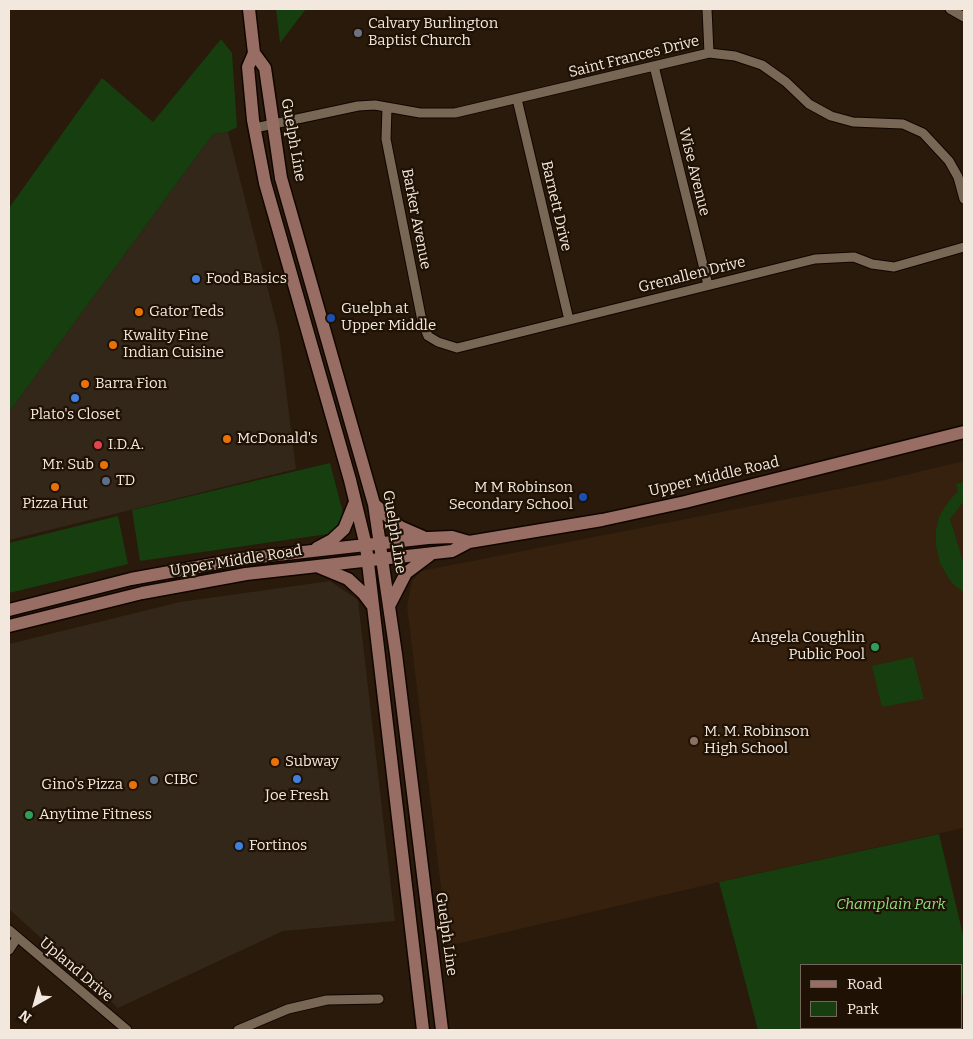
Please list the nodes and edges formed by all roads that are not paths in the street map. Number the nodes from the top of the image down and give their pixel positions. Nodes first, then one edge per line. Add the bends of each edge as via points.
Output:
1 (248, 9) edge
2 (707, 9) edge
3 (950, 9) edge
4 (964, 17) edge
5 (254, 53) junction
6 (709, 53) junction
7 (654, 66) junction
8 (517, 99) junction
9 (387, 107) junction
10 (272, 126) junction
11 (255, 128) junction
12 (964, 199) edge
13 (964, 247) edge
14 (708, 285) junction
15 (298, 300) junction
16 (569, 320) junction
17 (322, 321) junction
18 (428, 336) joint
19 (964, 432) edge
20 (355, 502) junction
21 (374, 504) junction
22 (428, 538) junction
23 (469, 542) junction
24 (381, 543) junction
25 (366, 546) junction
26 (311, 552) junction
27 (434, 553) junction
28 (383, 558) junction
29 (368, 560) junction
30 (314, 566) junction
31 (372, 606) junction
32 (389, 606) junction
33 (9, 610) edge
34 (9, 626) edge
35 (9, 930) edge
36 (17, 938) junction
37 (430, 941) junction
38 (413, 943) junction
39 (9, 950) edge
40 (379, 1000) dead end
41 (127, 1030) edge
42 (238, 1030) edge
43 (423, 1030) edge
44 (442, 1030) edge

1 - 5 main road, Guelph Line
2 - 6 street
3 - 4 street
5 - 10 main road, Guelph Line via 265,68
5 - 11 main road, Guelph Line via 248,67
6 - 7 street, Saint Frances Drive
6 - 12 street, Saint Frances Drive via 735,56 762,65 786,82 808,104 831,116 853,122 903,124 923,133 949,160
7 - 8 street, Saint Frances Drive
7 - 14 street, Wise Avenue
8 - 9 street, Saint Frances Drive via 440,114
8 - 16 street, Barnett Drive
9 - 10 street, Saint Frances Drive via 358,106
9 - 18 street, Barker Avenue via 386,139 422,321
10 - 11 street, Saint Frances Drive
10 - 17 main road, Guelph Line via 281,178
11 - 15 main road, Guelph Line via 265,183
13 - 14 street, Grenallen Drive via 894,267 854,257 815,260
14 - 16 street, Grenallen Drive
15 - 17 main road
15 - 20 main road, Guelph Line
16 - 18 street, Grenallen Drive via 457,348
17 - 21 main road, Guelph Line
19 - 23 main road, Upper Middle Road via 685,502
20 - 25 main road, Guelph Line
20 - 26 main road via 344,529
21 - 22 main road via 400,527
21 - 24 main road, Guelph Line
22 - 23 main road, Upper Middle Road via 452,537
22 - 24 main road, Upper Middle Road
23 - 27 main road, Upper Middle Road via 452,551
24 - 25 main road, Upper Middle Road
24 - 28 main road, Guelph Line
25 - 26 main road, Upper Middle Road
25 - 29 main road, Guelph Line
26 - 33 main road, Upper Middle Road via 174,570
27 - 28 main road, Upper Middle Road
27 - 32 main road via 406,573
28 - 29 main road, Upper Middle Road
28 - 32 main road, Guelph Line
29 - 30 main road, Upper Middle Road
29 - 31 main road, Guelph Line
30 - 31 main road via 348,579
30 - 34 main road, Upper Middle Road via 246,574 142,593
31 - 38 main road, Guelph Line
32 - 37 main road, Guelph Line
35 - 36 street, Upland Drive
36 - 39 street
36 - 41 street, Upland Drive
37 - 38 main road
37 - 44 main road, Guelph Line
38 - 43 main road, Guelph Line
40 - 42 street via 327,1000 288,1009

